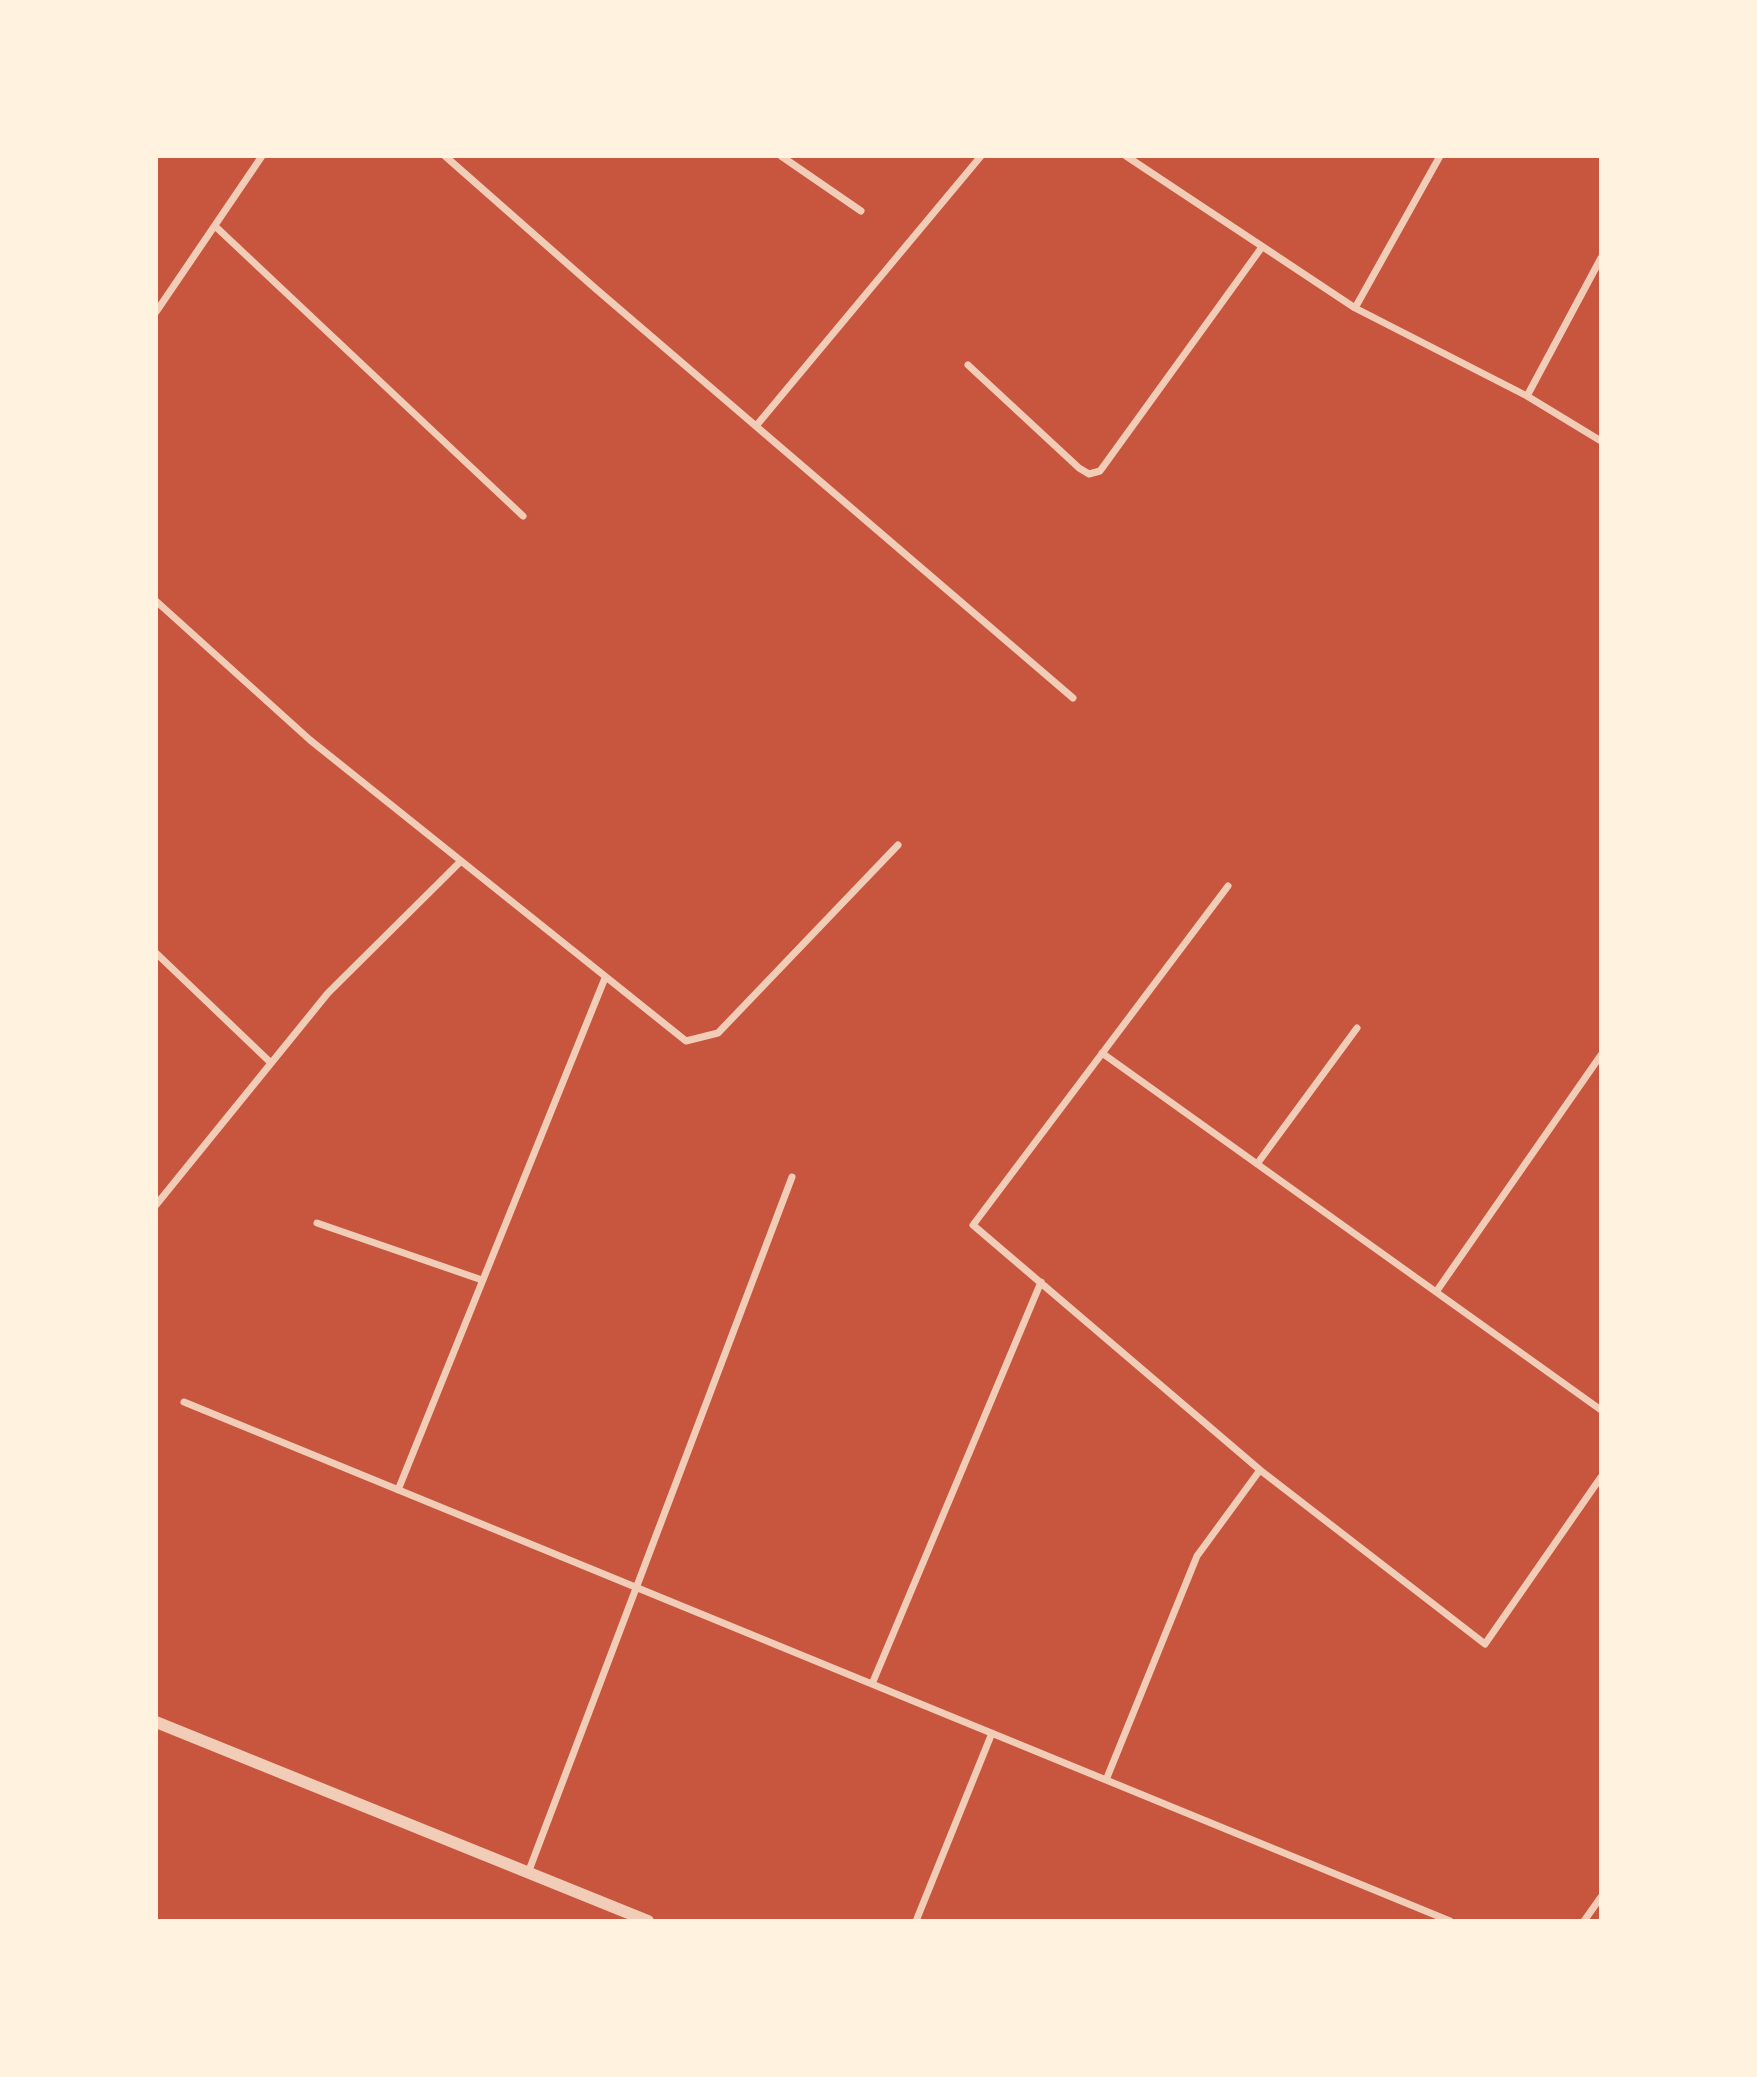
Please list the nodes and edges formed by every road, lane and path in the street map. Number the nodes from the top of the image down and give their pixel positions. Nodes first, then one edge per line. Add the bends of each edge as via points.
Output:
1 (262, 156) edge
2 (445, 156) edge
3 (781, 156) edge
4 (981, 156) edge
5 (1126, 156) edge
6 (1440, 156) edge
7 (861, 211) dead end
8 (215, 226) junction
9 (1262, 247) junction
10 (1601, 258) edge
11 (1355, 308) junction
12 (156, 312) edge
13 (968, 365) dead end
14 (1527, 396) junction
15 (756, 426) junction
16 (1601, 441) edge
17 (523, 516) dead end
18 (156, 601) edge
19 (1073, 698) dead end
20 (898, 845) dead end
21 (460, 862) junction
22 (1228, 886) dead end
23 (156, 953) edge
24 (605, 978) junction
25 (1357, 1028) dead end
26 (1101, 1054) junction
27 (1601, 1055) edge
28 (271, 1063) junction
29 (1257, 1164) junction
30 (792, 1177) dead end
31 (156, 1205) edge
32 (317, 1223) dead end
33 (482, 1280) junction
34 (1041, 1282) junction
35 (1436, 1292) junction
36 (184, 1402) dead end
37 (1601, 1410) edge
38 (1260, 1470) junction
39 (1601, 1477) edge
40 (398, 1490) junction
41 (637, 1588) junction
42 (872, 1684) junction
43 (156, 1722) edge
44 (992, 1733) junction
45 (1107, 1780) junction
46 (528, 1873) junction
47 (1601, 1897) edge
48 (648, 1921) edge
49 (916, 1921) edge
50 (1450, 1921) edge
51 (1584, 1921) edge

1 - 8 street
2 - 15 street
3 - 7 street
4 - 15 street
5 - 9 street
6 - 11 street
8 - 12 street
8 - 17 street
9 - 11 street
9 - 13 street via 1100,471 1089,474 1079,468
10 - 14 street
11 - 14 street
14 - 16 street
15 - 19 street
18 - 21 street via 310,740
20 - 24 street via 718,1033 686,1041
21 - 24 street
21 - 28 street via 328,993
22 - 26 street
23 - 28 street
24 - 33 street
25 - 29 street
26 - 29 street
26 - 34 street via 973,1224
27 - 35 street
28 - 31 street
29 - 35 street
30 - 41 street
32 - 33 street
33 - 40 street
34 - 38 street
34 - 42 street
35 - 37 street
36 - 40 street
38 - 39 street via 1485,1644
38 - 45 street via 1197,1556
40 - 41 street
41 - 42 street
41 - 46 street
42 - 44 street
43 - 46 street
44 - 45 street
44 - 49 street
45 - 50 street
46 - 48 street
47 - 51 street

